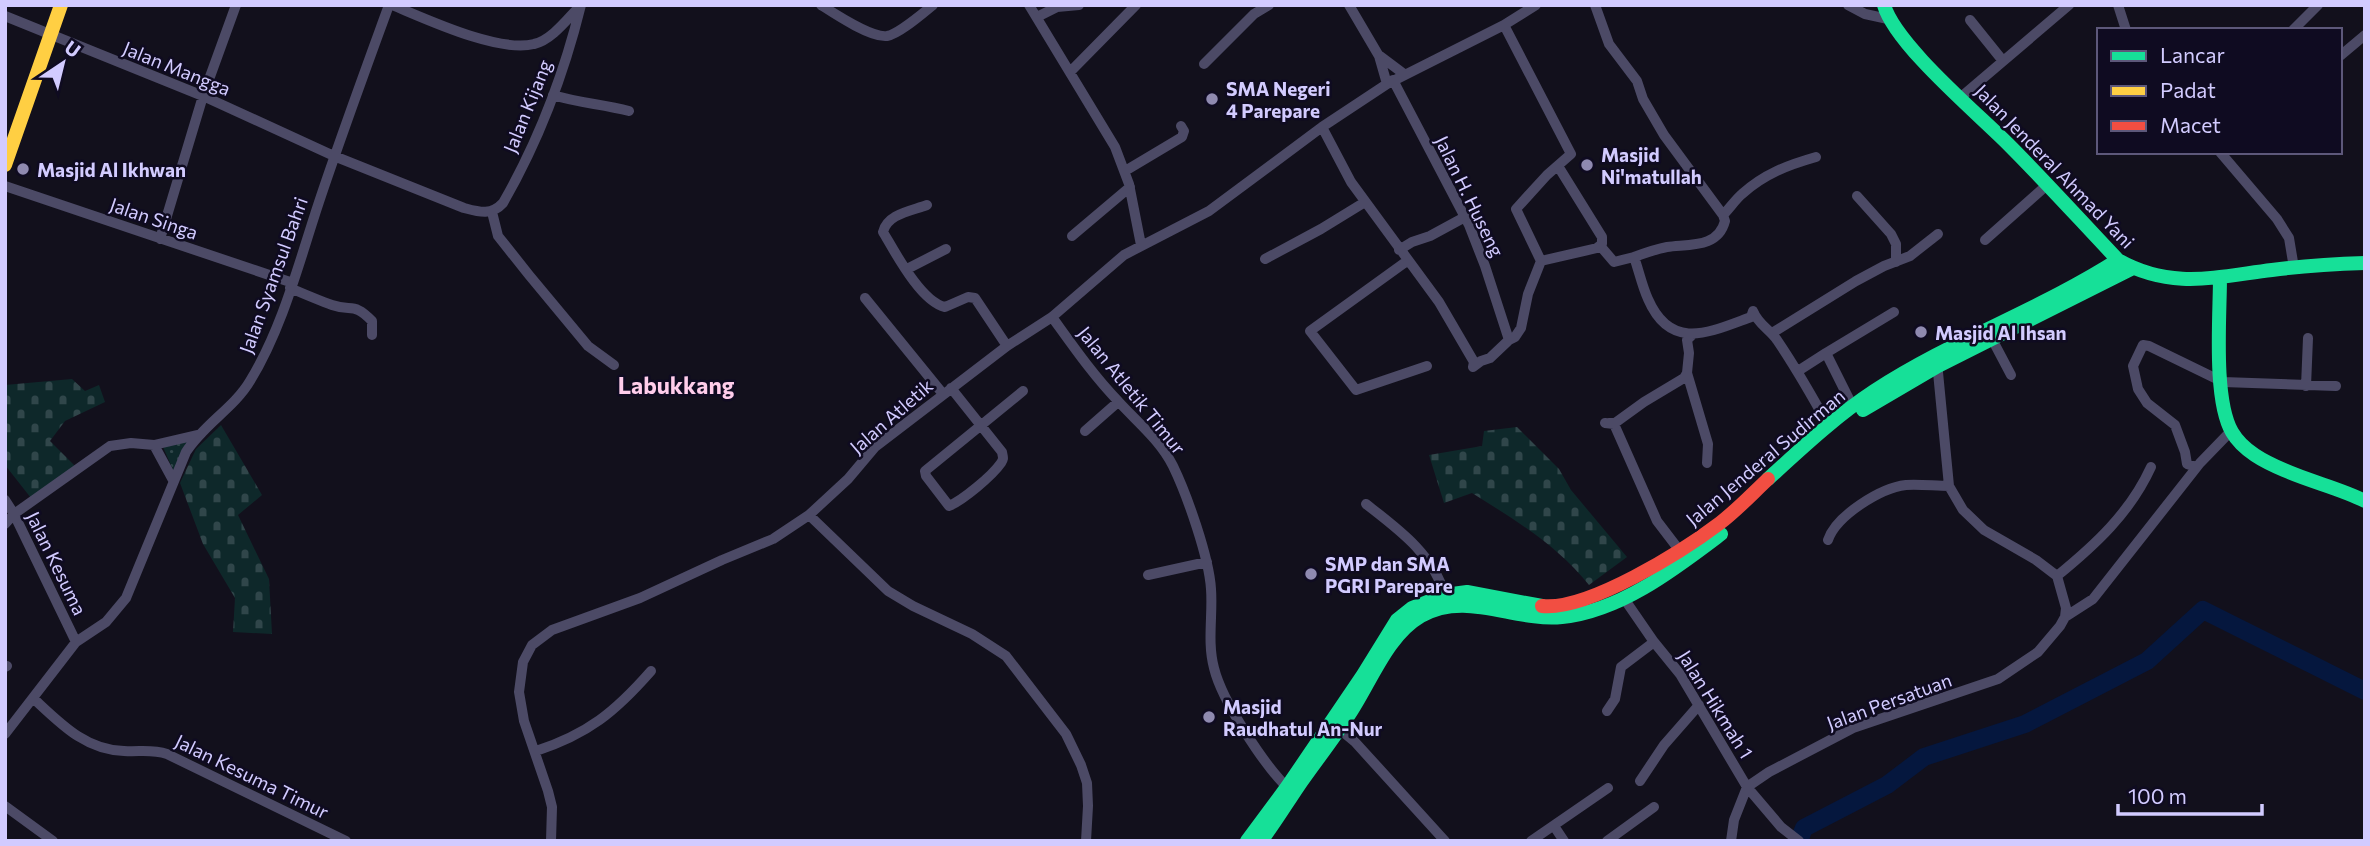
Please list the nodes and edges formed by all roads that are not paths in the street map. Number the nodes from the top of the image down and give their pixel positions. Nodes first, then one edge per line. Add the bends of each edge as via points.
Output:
1 (61, 5) edge
2 (236, 5) edge
3 (390, 5) edge
4 (581, 5) edge
5 (821, 5) edge
6 (933, 5) edge
7 (1029, 5) edge
8 (1079, 5) edge
9 (1136, 5) edge
10 (1269, 5) edge
11 (1349, 5) edge
12 (1536, 5) edge
13 (1595, 5) edge
14 (1848, 5) edge
15 (2069, 5) edge
16 (2118, 5) edge
17 (2318, 5) edge
18 (1886, 12) edge
19 (5, 16) edge
20 (1037, 18) junction
21 (1970, 20) dead end
22 (1504, 25) junction
23 (2125, 28) edge
24 (2295, 28) edge
25 (2365, 35) edge
26 (50, 36) junction
27 (2342, 54) edge
28 (1379, 56) junction
29 (2003, 61) junction
30 (1204, 64) dead end
31 (1071, 71) junction
32 (1404, 74) junction
33 (1390, 82) junction
34 (553, 94) junction
35 (203, 96) junction
36 (1961, 97) junction
37 (629, 111) dead end
38 (1181, 126) dead end
39 (1322, 127) junction
40 (2222, 154) edge
41 (334, 156) junction
42 (1816, 157) dead end
43 (5, 165) edge
44 (1558, 166) junction
45 (1125, 171) junction
46 (2047, 185) junction
47 (5, 186) edge
48 (1130, 187) junction
49 (1857, 196) dead end
50 (1365, 202) junction
51 (926, 205) dead end
52 (492, 212) junction
53 (1723, 215) junction
54 (1465, 217) junction
55 (1938, 234) dead end
56 (1072, 236) dead end
57 (160, 239) junction
58 (1985, 240) dead end
59 (1142, 245) junction
60 (1597, 248) junction
61 (946, 249) dead end
62 (1399, 250) junction
63 (1634, 257) junction
64 (1265, 259) dead end
65 (2118, 260) junction
66 (1408, 261) junction
67 (1541, 261) junction
68 (1896, 262) junction
69 (2365, 263) edge
70 (2294, 268) junction
71 (906, 269) junction
72 (2131, 269) junction
73 (2220, 277) junction
74 (291, 286) junction
75 (865, 298) dead end
76 (1894, 312) dead end
77 (1052, 317) junction
78 (1772, 333) junction
79 (372, 335) dead end
80 (1692, 335) junction
81 (1993, 338) junction
82 (2308, 338) dead end
83 (1509, 340) junction
84 (1007, 346) junction
85 (1826, 353) junction
86 (1936, 361) junction
87 (614, 365) dead end
88 (1427, 366) dead end
89 (1798, 371) junction
90 (1687, 373) junction
91 (2011, 375) dead end
92 (2222, 382) junction
93 (2306, 386) junction
94 (2336, 386) dead end
95 (947, 391) junction
96 (1023, 391) dead end
97 (1880, 393) junction
98 (1118, 402) junction
99 (1853, 407) junction
100 (980, 425) junction
101 (1828, 425) junction
102 (1085, 431) dead end
103 (2231, 431) junction
104 (197, 435) junction
105 (153, 445) junction
106 (1707, 463) dead end
107 (2151, 467) dead end
108 (2196, 467) junction
109 (173, 480) junction
110 (1949, 486) junction
111 (5, 500) edge
112 (2365, 501) edge
113 (1366, 504) dead end
114 (14, 514) junction
115 (808, 515) junction
116 (5, 524) edge
117 (1828, 540) dead end
118 (1683, 555) junction
119 (1207, 562) junction
120 (1148, 575) dead end
121 (2057, 576) junction
122 (1445, 595) junction
123 (1623, 597) junction
124 (2065, 617) junction
125 (76, 642) junction
126 (1654, 642) junction
127 (651, 671) dead end
128 (33, 698) junction
129 (1699, 705) junction
130 (1607, 710) dead end
131 (1335, 726) junction
132 (5, 734) edge
133 (536, 751) junction
134 (1640, 782) dead end
135 (1746, 787) junction
136 (1608, 788) dead end
137 (1290, 791) junction
138 (5, 806) edge
139 (1654, 807) dead end
140 (1554, 826) junction
141 (53, 841) edge
142 (346, 841) edge
143 (551, 841) edge
144 (1086, 841) edge
145 (1247, 841) edge
146 (1261, 841) edge
147 (1445, 841) edge
148 (1531, 841) edge
149 (1564, 841) edge
150 (1607, 841) edge
151 (1731, 841) edge
152 (1799, 841) edge

1 - 26 main road
2 - 35 street
3 - 4 street via 460,34 533,45 551,35
3 - 41 street, Jalan Syamsul Bahri
4 - 34 street, Jalan Kijang
5 - 6 street via 886,36
7 - 20 street
8 - 20 street via 1057,7
9 - 31 street
10 - 30 street
11 - 28 street
12 - 22 street, Jalan Atletik
13 - 53 street via 1609,44 1637,81 1664,135
14 - 18 street via 1865,14
15 - 29 street
16 - 23 street
17 - 24 street
18 - 36 main road, Jalan Jenderal Ahmad Yani via 1916,53
19 - 26 street, Jalan Mangga
20 - 31 street
21 - 29 street
22 - 32 street, Jalan Atletik
22 - 44 street via 1571,154
25 - 27 street
26 - 35 street, Jalan Mangga
26 - 43 main road
28 - 32 street
28 - 33 street, Jalan H. Huseng
29 - 36 street
31 - 45 street
32 - 33 street, Jalan Atletik
33 - 39 street, Jalan Atletik
33 - 54 street, Jalan H. Huseng
34 - 37 street
34 - 52 street, Jalan Kijang via 509,192
35 - 41 street, Jalan Mangga
35 - 57 street
36 - 46 main road, Jalan Jenderal Ahmad Yani
38 - 45 street via 1182,137
39 - 50 street
39 - 59 street, Jalan Atletik via 1209,211
40 - 70 street via 2283,228
41 - 52 street via 464,208
41 - 74 street, Jalan Syamsul Bahri
42 - 53 street via 1760,179
44 - 60 street via 1602,237
44 - 67 street via 1516,211
45 - 48 street
46 - 58 street
46 - 65 main road, Jalan Jenderal Ahmad Yani
47 - 57 street, Jalan Singa
48 - 56 street
48 - 59 street
49 - 68 street via 1891,234
50 - 62 street
50 - 64 street
51 - 71 street via 891,218 883,229
52 - 87 street via 498,236 529,275 588,345
53 - 63 street via 1721,233 1710,241
54 - 62 street
54 - 83 street, Jalan H. Huseng
55 - 68 street via 1910,257
57 - 74 street, Jalan Singa
59 - 77 street, Jalan Atletik via 1111,265
60 - 63 street via 1614,262
60 - 67 street
61 - 71 street
62 - 66 street
63 - 80 street via 1654,311 1680,334
65 - 72 main road, Jalan Jenderal Ahmad Yani
65 - 86 main road, Jalan Jenderal Sudirman
66 - 83 street via 1448,316 1473,367
66 - 88 street via 1310,331 1356,390
67 - 83 street via 1521,328
68 - 78 street
69 - 70 main road, Jalan Jenderal Ahmad Yani
70 - 73 main road, Jalan Jenderal Ahmad Yani
71 - 84 street via 941,306 975,298
72 - 73 main road, Jalan Jenderal Ahmad Yani via 2183,281
72 - 81 main road, Jalan Jenderal Sudirman
73 - 92 main road
74 - 79 street, Jalan Singa via 335,306 360,310 372,321
74 - 104 street, Jalan Syamsul Bahri via 274,335 249,384
75 - 95 street
76 - 85 street
77 - 84 street, Jalan Atletik
77 - 98 street, Jalan Atletik Timur
78 - 80 street via 1757,322 1753,311 1751,317
78 - 89 street
80 - 90 street via 1687,340
81 - 86 main road, Jalan Jenderal Sudirman
81 - 91 street
82 - 93 street
84 - 95 street, Jalan Atletik
85 - 89 street
85 - 99 street
86 - 97 main road, Jalan Jenderal Sudirman
86 - 110 street
89 - 101 street
90 - 106 street via 1708,444
90 - 118 street via 1615,423 1605,423 1614,424 1657,521
92 - 93 street
92 - 103 main road
92 - 108 street via 2145,344 2134,361 2144,399 2175,425 2187,464
93 - 94 street
95 - 100 street
95 - 115 street, Jalan Atletik via 875,447
96 - 100 street
97 - 99 main road, Jalan Jenderal Sudirman
97 - 118 main road, Jalan Jenderal Sudirman via 1735,523
98 - 102 street
98 - 119 street, Jalan Atletik Timur via 1155,440 1173,467
99 - 101 main road, Jalan Jenderal Sudirman
100 - 100 street via 1002,452 1002,461 953,506 947,505 925,471
101 - 118 main road, Jalan Jenderal Sudirman
103 - 108 street
103 - 112 main road via 2267,461
104 - 105 street
104 - 109 street, Jalan Syamsul Bahri
105 - 109 street
105 - 114 street via 110,446
107 - 121 street via 2135,498 2115,522
108 - 124 street via 2093,599
109 - 125 street, Jalan Syamsul Bahri via 126,598 106,622
110 - 117 street via 1908,485 1880,494 1843,519
110 - 121 street via 1963,510 1984,530
111 - 114 street, Jalan Kesuma
113 - 122 street via 1423,554
114 - 116 street
114 - 125 street, Jalan Kesuma
115 - 133 street, Jalan Atletik via 755,548 552,631 532,645 523,662 519,692
115 - 144 street via 888,591 1006,656 1066,734 1081,765 1087,794
118 - 122 main road, Jalan Jenderal Sudirman via 1565,606 1522,604 1467,592
118 - 123 main road, Jalan Jenderal Sudirman
119 - 120 street
119 - 137 street, Jalan Atletik Timur via 1214,670 1235,713
121 - 124 street
122 - 131 main road, Jalan Jenderal Sudirman via 1412,607 1397,620
123 - 126 street, Jalan Hikmah 1
123 - 131 main road, Jalan Jenderal Sudirman via 1554,617 1477,605 1454,605 1424,614 1397,638
124 - 135 street, Jalan Persatuan via 2029,659 1998,678 1840,734
125 - 128 street, Jalan Syamsul Bahri
126 - 129 street, Jalan Hikmah 1
126 - 130 street via 1621,667 1615,699
127 - 133 street via 624,701 587,730
128 - 132 street, Jalan Syamsul Bahri
128 - 142 street, Jalan Kesuma Timur via 92,745 167,754
129 - 134 street
129 - 135 street, Jalan Hikmah 1
131 - 137 main road, Jalan Jenderal Sudirman
131 - 147 street
133 - 143 street, Jalan Atletik via 552,807
135 - 151 street
135 - 152 street, Jalan Hikmah 1
136 - 140 street
137 - 145 main road, Jalan Jenderal Sudirman
137 - 146 main road, Jalan Jenderal Sudirman
138 - 141 street
139 - 150 street
140 - 148 street
140 - 149 street

